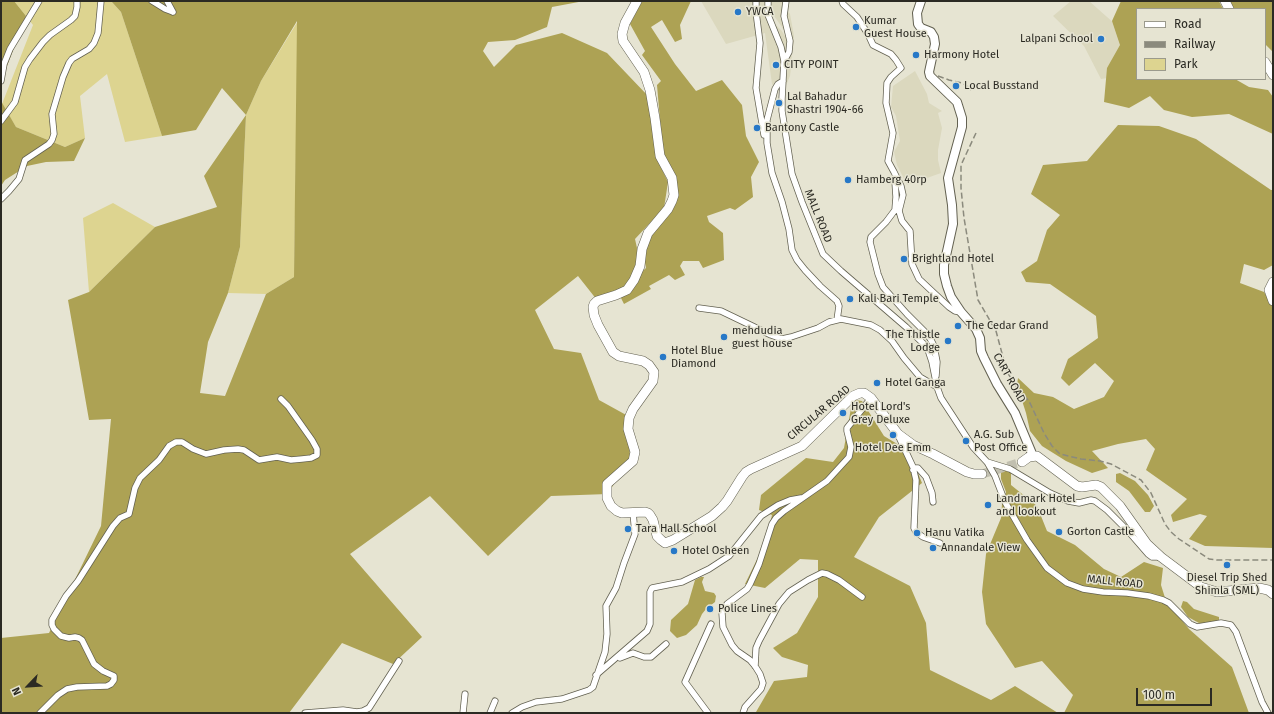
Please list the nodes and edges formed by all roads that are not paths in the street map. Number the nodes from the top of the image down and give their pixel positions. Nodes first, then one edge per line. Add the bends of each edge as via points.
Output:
1 (39, 1) edge
2 (77, 1) edge
3 (101, 1) edge
4 (152, 1) edge
5 (167, 1) edge
6 (636, 1) edge
7 (756, 1) edge
8 (768, 1) edge
9 (786, 1) edge
10 (842, 1) edge
11 (921, 1) edge
12 (784, 61) junction
13 (1266, 64) edge
14 (1273, 75) edge
15 (1, 81) edge
16 (783, 81) junction
17 (1, 121) edge
18 (767, 143) junction
19 (897, 177) junction
20 (1, 199) edge
21 (1273, 282) edge
22 (1273, 301) edge
23 (699, 308) dead end
24 (961, 312) junction
25 (837, 320) junction
26 (934, 378) junction
27 (937, 387) junction
28 (871, 398) junction
29 (281, 399) dead end
30 (898, 434) junction
31 (1033, 456) junction
32 (987, 462) junction
33 (1022, 462) tunnel mouth
34 (913, 470) junction
35 (982, 474) tunnel mouth
36 (805, 497) junction
37 (932, 502) dead end
38 (633, 512) junction
39 (940, 543) dead end
40 (1161, 557) junction
41 (1272, 594) edge
42 (862, 597) dead end
43 (711, 624) dead end
44 (666, 644) dead end
45 (615, 659) junction
46 (399, 662) dead end
47 (755, 666) junction
48 (596, 675) junction
49 (465, 694) dead end
50 (495, 701) dead end
51 (40, 713) edge
52 (305, 713) edge
53 (463, 713) edge
54 (490, 713) edge
55 (512, 713) edge
56 (708, 713) edge
57 (743, 713) edge
58 (1268, 713) edge

1 - 15 street via 10,49
2 - 17 street via 75,16 50,35 30,59 25,67 15,102
3 - 20 street via 98,33 94,43 72,59 63,77 52,114 54,137 49,144 25,160 19,180
4 - 5 street via 174,12
6 - 38 main road, CIRCULAR ROAD via 625,23 622,41 644,72 651,97 660,156 672,178 674,195 668,209 646,238 640,266 627,290 597,301 593,307 598,325 614,352 619,356 649,365 654,372 653,382 629,418 628,429 635,457 606,486 611,506 622,513
7 - 18 street via 760,43 756,88
8 - 12 street, MALL ROAD via 768,15
9 - 12 street via 784,16 790,41
10 - 19 street via 857,17 873,45 891,54 901,68 890,77 887,84 886,103 893,133 888,161
11 - 24 main road, CART ROAD via 917,13 918,24 931,32 935,44 928,72 957,102 962,118 962,127 948,178 953,224 946,250 944,274 951,297
12 - 16 street, MALL ROAD
13 - 14 main road
16 - 18 street via 774,89 770,103
16 - 26 street, MALL ROAD via 783,122 792,174 822,251 927,348
18 - 25 street via 792,250 805,270 837,301
19 - 24 street via 903,196 899,211 902,221 910,231 912,264 919,279 949,307
19 - 26 street via 894,210 871,237 870,242 883,287 927,334 934,346 937,362
21 - 22 main road via 1269,290
23 - 25 street via 721,311 782,338 801,334
24 - 31 main road, CART ROAD via 980,338 981,351 1015,413
25 - 27 street via 864,323 880,330 892,341 920,377
26 - 27 street, MALL ROAD
27 - 32 street, MALL ROAD via 963,434
28 - 30 main road
28 - 36 street via 847,428 851,447 849,457 831,478
28 - 38 main road, CIRCULAR ROAD via 864,393 856,395 802,446 746,472 722,507 673,540 666,542 657,536 650,514
29 - 51 street via 309,435 317,449 317,455 292,460 277,457 259,460 244,450 224,450 206,454 182,442 176,442 169,446 140,478 129,514 120,518 113,526 52,620 54,630 61,636 82,640 94,664 114,676 114,680 107,686 67,689 58,694
30 - 34 street
30 - 35 main road via 913,445 967,472
31 - 33 main road
31 - 40 main road via 1077,486 1096,485 1104,489
32 - 40 street via 1010,469 1068,501 1095,501 1128,531 1150,556
32 - 58 street, MALL ROAD via 1005,502 1027,540 1047,568 1060,578 1091,591 1128,593 1163,600 1190,624 1197,627 1221,623 1231,625
34 - 37 street via 918,468 926,477 932,493
34 - 39 street via 916,480 914,528 923,537
36 - 45 street via 784,502 761,516 729,556 709,569 682,582 652,588 650,624 647,631
36 - 47 street via 776,518 750,584 727,604 722,613 723,627 732,645
38 - 48 street via 635,534 616,588 606,606 605,652
40 - 41 main road via 1206,589 1217,592 1259,588
42 - 47 street via 827,574 820,574 789,592 779,604 759,641
43 - 56 street via 685,682
44 - 45 street via 651,657 633,653
45 - 48 street
46 - 52 street via 368,708 363,711
47 - 57 street via 763,682 761,689
48 - 55 street via 593,687 589,690 562,699 536,702
49 - 53 street
50 - 54 street

